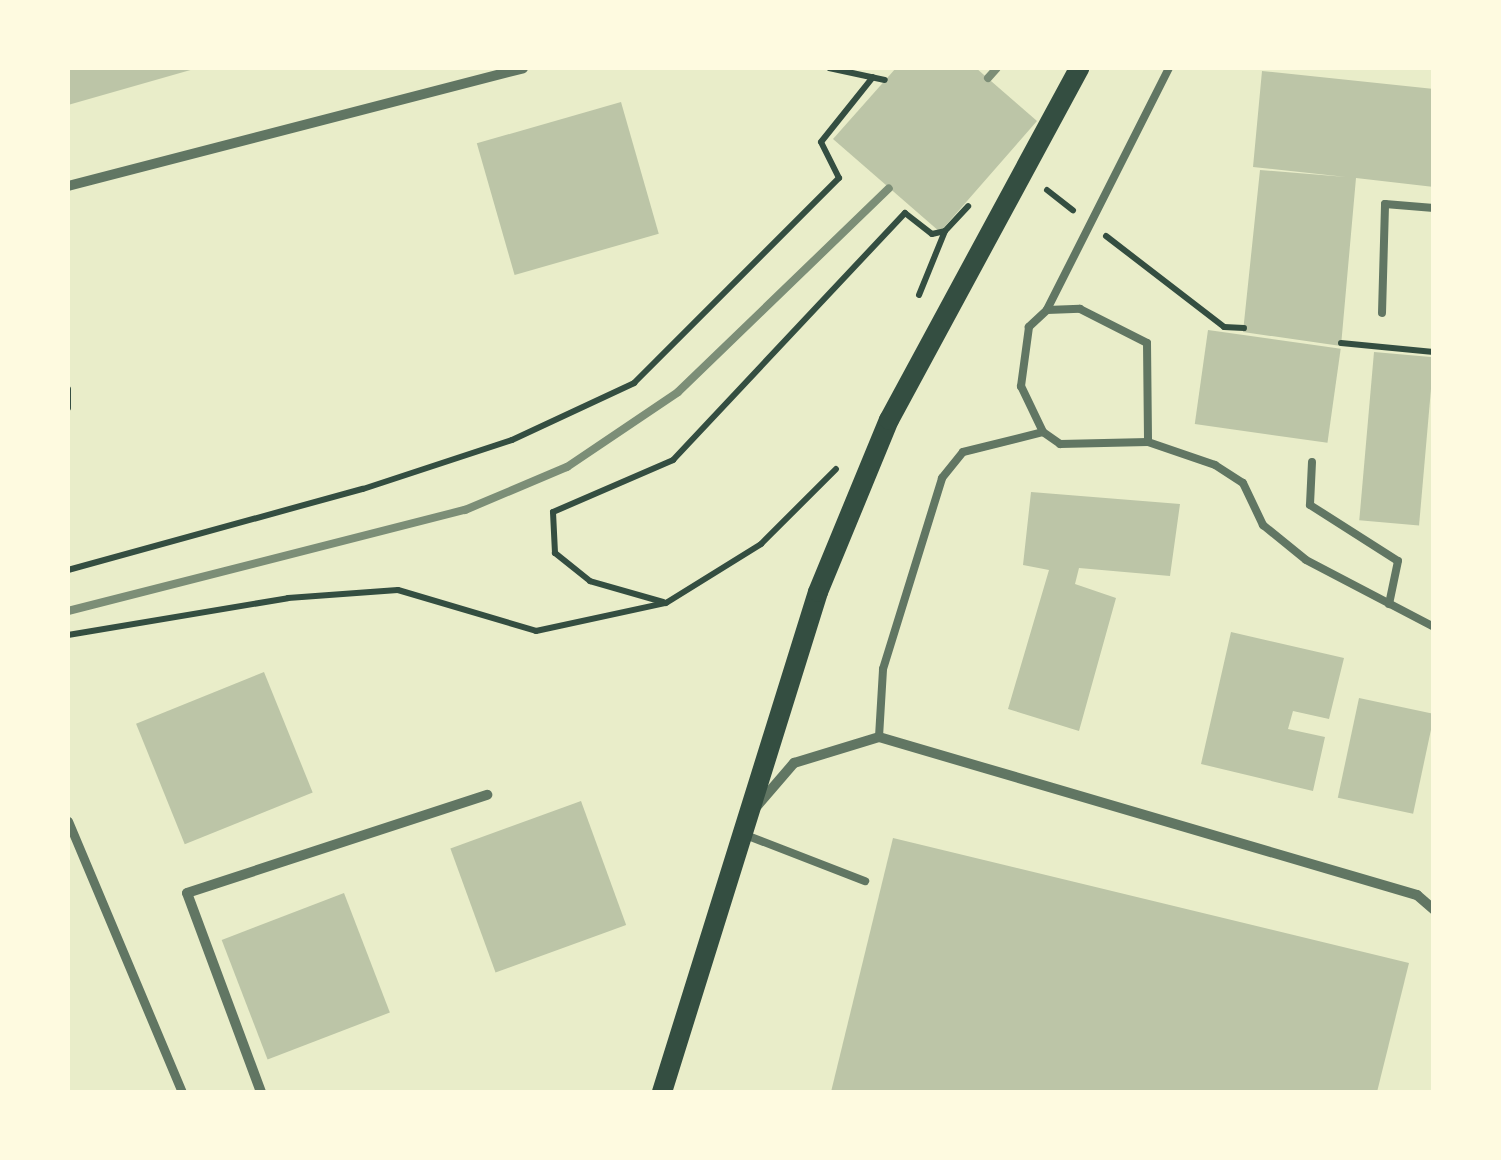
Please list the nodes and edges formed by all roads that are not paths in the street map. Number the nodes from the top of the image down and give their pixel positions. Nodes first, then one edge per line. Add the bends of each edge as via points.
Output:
1 (523, 68) edge
2 (1079, 68) edge
3 (1169, 68) edge
4 (68, 186) edge
5 (1434, 208) edge
6 (1047, 310) junction
7 (1382, 313) dead end
8 (1043, 432) junction
9 (1148, 442) junction
10 (1312, 462) dead end
11 (1388, 604) junction
12 (1434, 627) edge
13 (879, 737) junction
14 (487, 796) dead end
15 (68, 821) edge
16 (738, 832) junction
17 (865, 882) dead end
18 (1416, 895) junction
19 (1434, 896) edge
20 (1434, 910) edge
21 (182, 1092) edge
22 (260, 1092) edge
23 (662, 1092) edge

1 - 4 street
2 - 16 main road via 889,420 818,592
3 - 6 lane
5 - 7 lane via 1385,204
6 - 8 lane via 1029,328 1021,386
6 - 9 lane via 1080,309 1147,343
8 - 9 lane via 1060,444
8 - 13 lane via 963,452 942,478 882,670
9 - 11 lane via 1243,484 1263,525 1306,560
10 - 11 lane via 1310,505 1398,561
11 - 12 lane
13 - 16 street via 794,764
13 - 18 street
14 - 22 street via 187,893
15 - 21 street
16 - 17 lane
16 - 23 main road
18 - 19 lane
18 - 20 street

